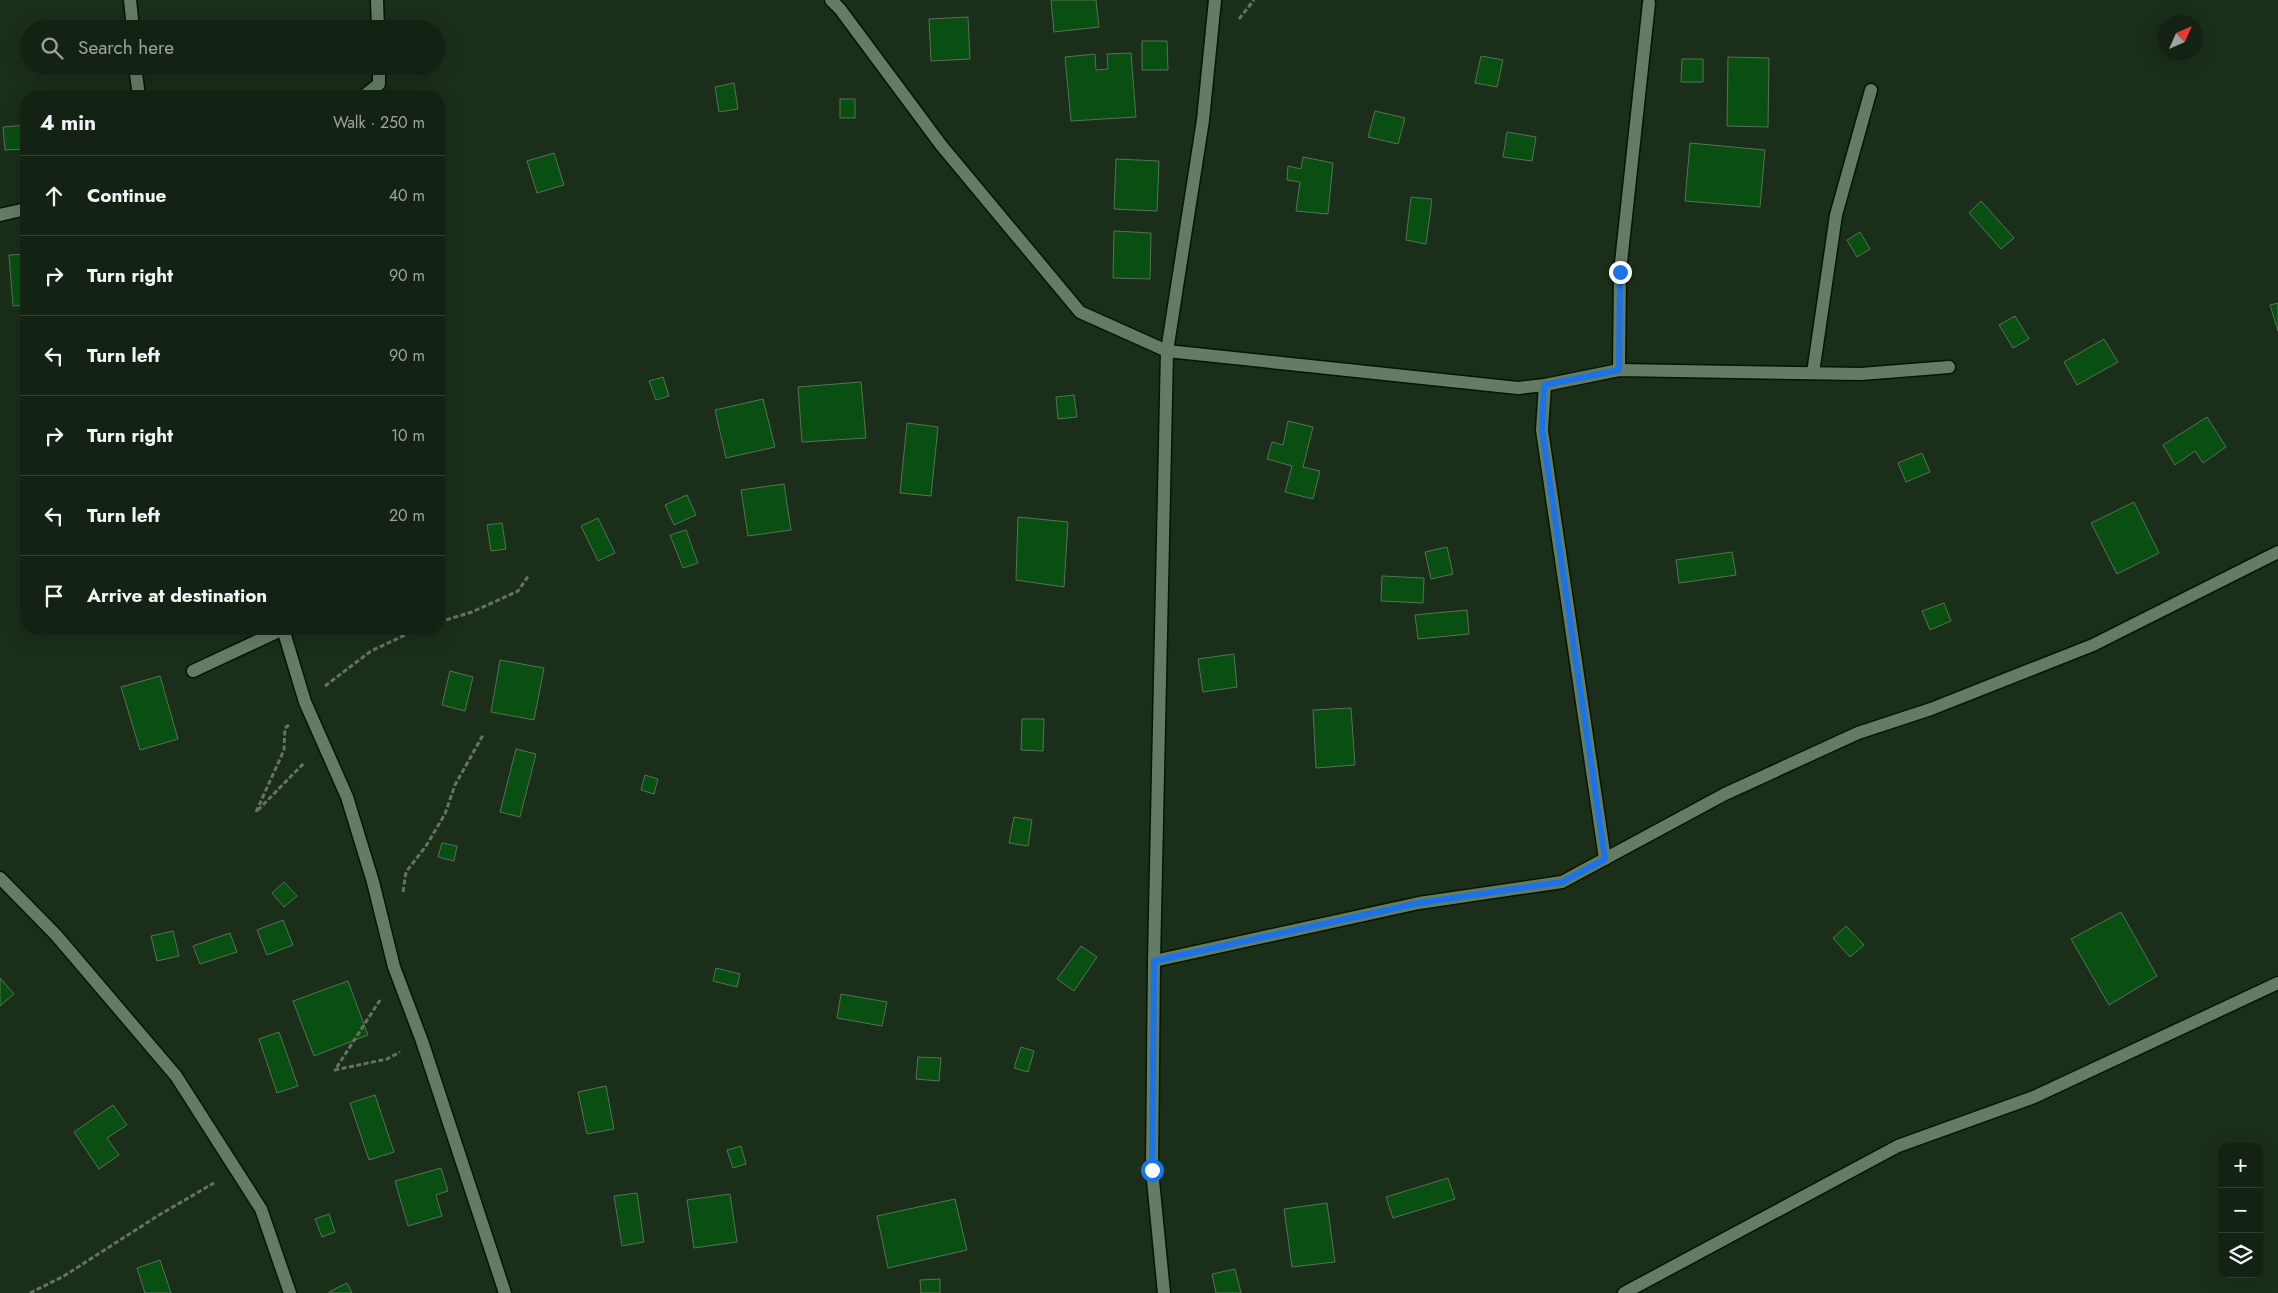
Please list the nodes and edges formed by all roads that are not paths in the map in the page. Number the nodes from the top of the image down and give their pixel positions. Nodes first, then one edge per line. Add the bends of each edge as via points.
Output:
1 (130, 0) edge
2 (377, 0) edge
3 (831, 0) edge
4 (1215, 0) edge
5 (1649, 3) dead end
6 (132, 20) edge
7 (378, 20) edge
8 (137, 75) edge
9 (379, 75) edge
10 (138, 90) edge
11 (372, 90) edge
12 (1870, 90) dead end
13 (20, 210) edge
14 (0, 215) edge
15 (1167, 351) junction
16 (1949, 366) dead end
17 (1619, 370) junction
18 (1813, 374) junction
19 (1544, 385) junction
20 (2278, 552) edge
21 (270, 635) edge
22 (285, 635) edge
23 (193, 671) dead end
24 (1605, 859) junction
25 (0, 878) edge
26 (1154, 961) junction
27 (2278, 983) edge
28 (290, 1293) edge
29 (505, 1293) edge
30 (1164, 1293) edge
31 (1624, 1293) edge

1 - 6 street
2 - 7 street
3 - 15 street via 942,145 1080,312
4 - 15 street via 1203,120
5 - 17 street via 1620,272
8 - 10 street
9 - 11 street via 379,84
12 - 18 street via 1836,215
13 - 14 street
15 - 19 street via 1518,388
15 - 26 street
16 - 18 street via 1861,374
17 - 18 street
17 - 19 street
19 - 24 street via 1542,430
20 - 24 street via 2093,645 1840,741 1725,794
21 - 23 street
22 - 29 street via 304,702 347,797 394,967 422,1041
24 - 26 street via 1562,882 1419,903
25 - 28 street via 56,936 176,1076 261,1209
26 - 30 street via 1152,1170
27 - 31 street via 2034,1097 1898,1146

